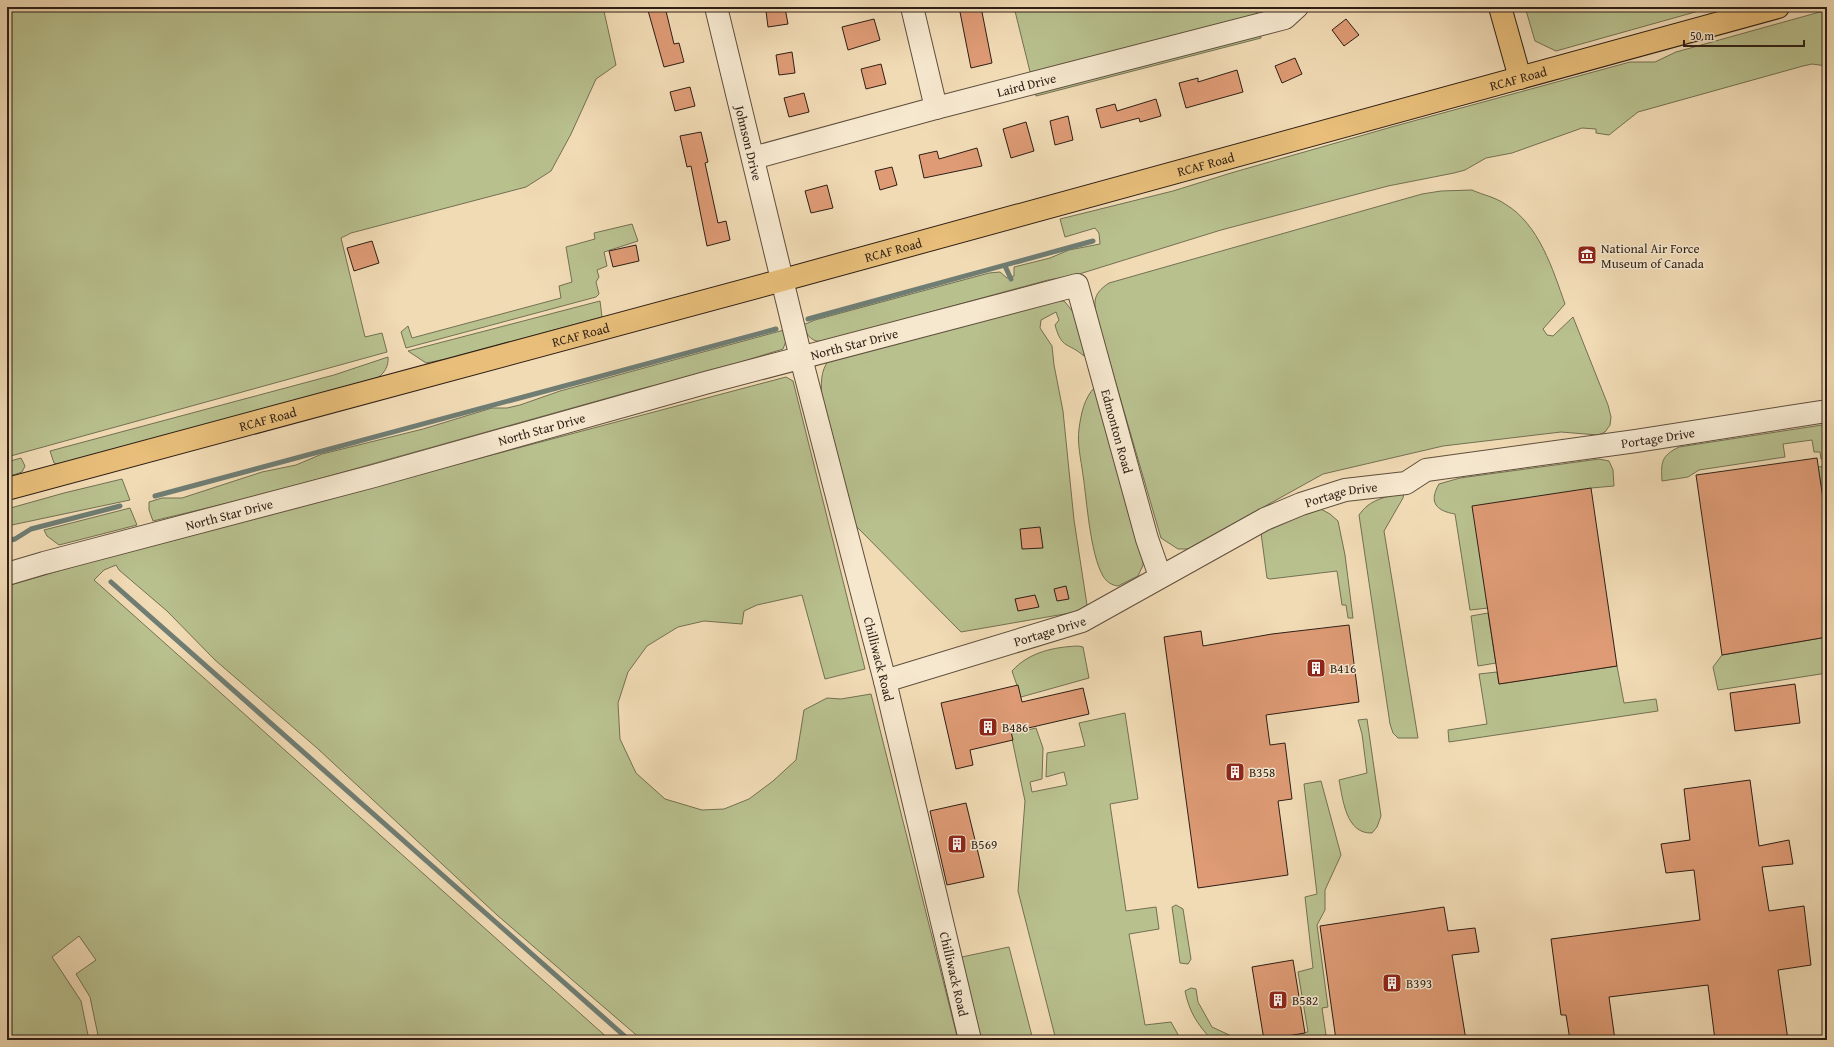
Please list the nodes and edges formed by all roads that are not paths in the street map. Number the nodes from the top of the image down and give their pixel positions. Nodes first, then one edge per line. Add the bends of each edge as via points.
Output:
1 (716, 7) edge
2 (912, 7) edge
3 (1297, 7) edge
4 (1500, 7) edge
5 (1778, 7) edge
6 (1520, 78) junction
7 (936, 108) junction
8 (753, 158) junction
9 (783, 280) junction
10 (1077, 285) joint
11 (801, 358) junction
12 (1827, 411) edge
13 (7, 489) edge
14 (7, 574) edge
15 (1160, 576) junction
16 (885, 681) junction
17 (970, 1040) edge

1 - 8 street, Johnson Drive
2 - 7 street
3 - 7 street, Laird Drive via 1285,18
4 - 6 main road
5 - 6 main road, RCAF Road
6 - 9 main road, RCAF Road
7 - 8 street, Laird Drive
8 - 9 street, Johnson Drive
9 - 11 street, Chilliwack Road
9 - 13 main road, RCAF Road
10 - 11 street, North Star Drive
10 - 15 street, Edmonton Road via 1147,539
11 - 14 street, North Star Drive
11 - 16 street, Chilliwack Road
12 - 15 street, Portage Drive via 1636,442 1426,470 1406,483 1345,490 1265,519
15 - 16 street, Portage Drive via 1082,621
16 - 17 street, Chilliwack Road

